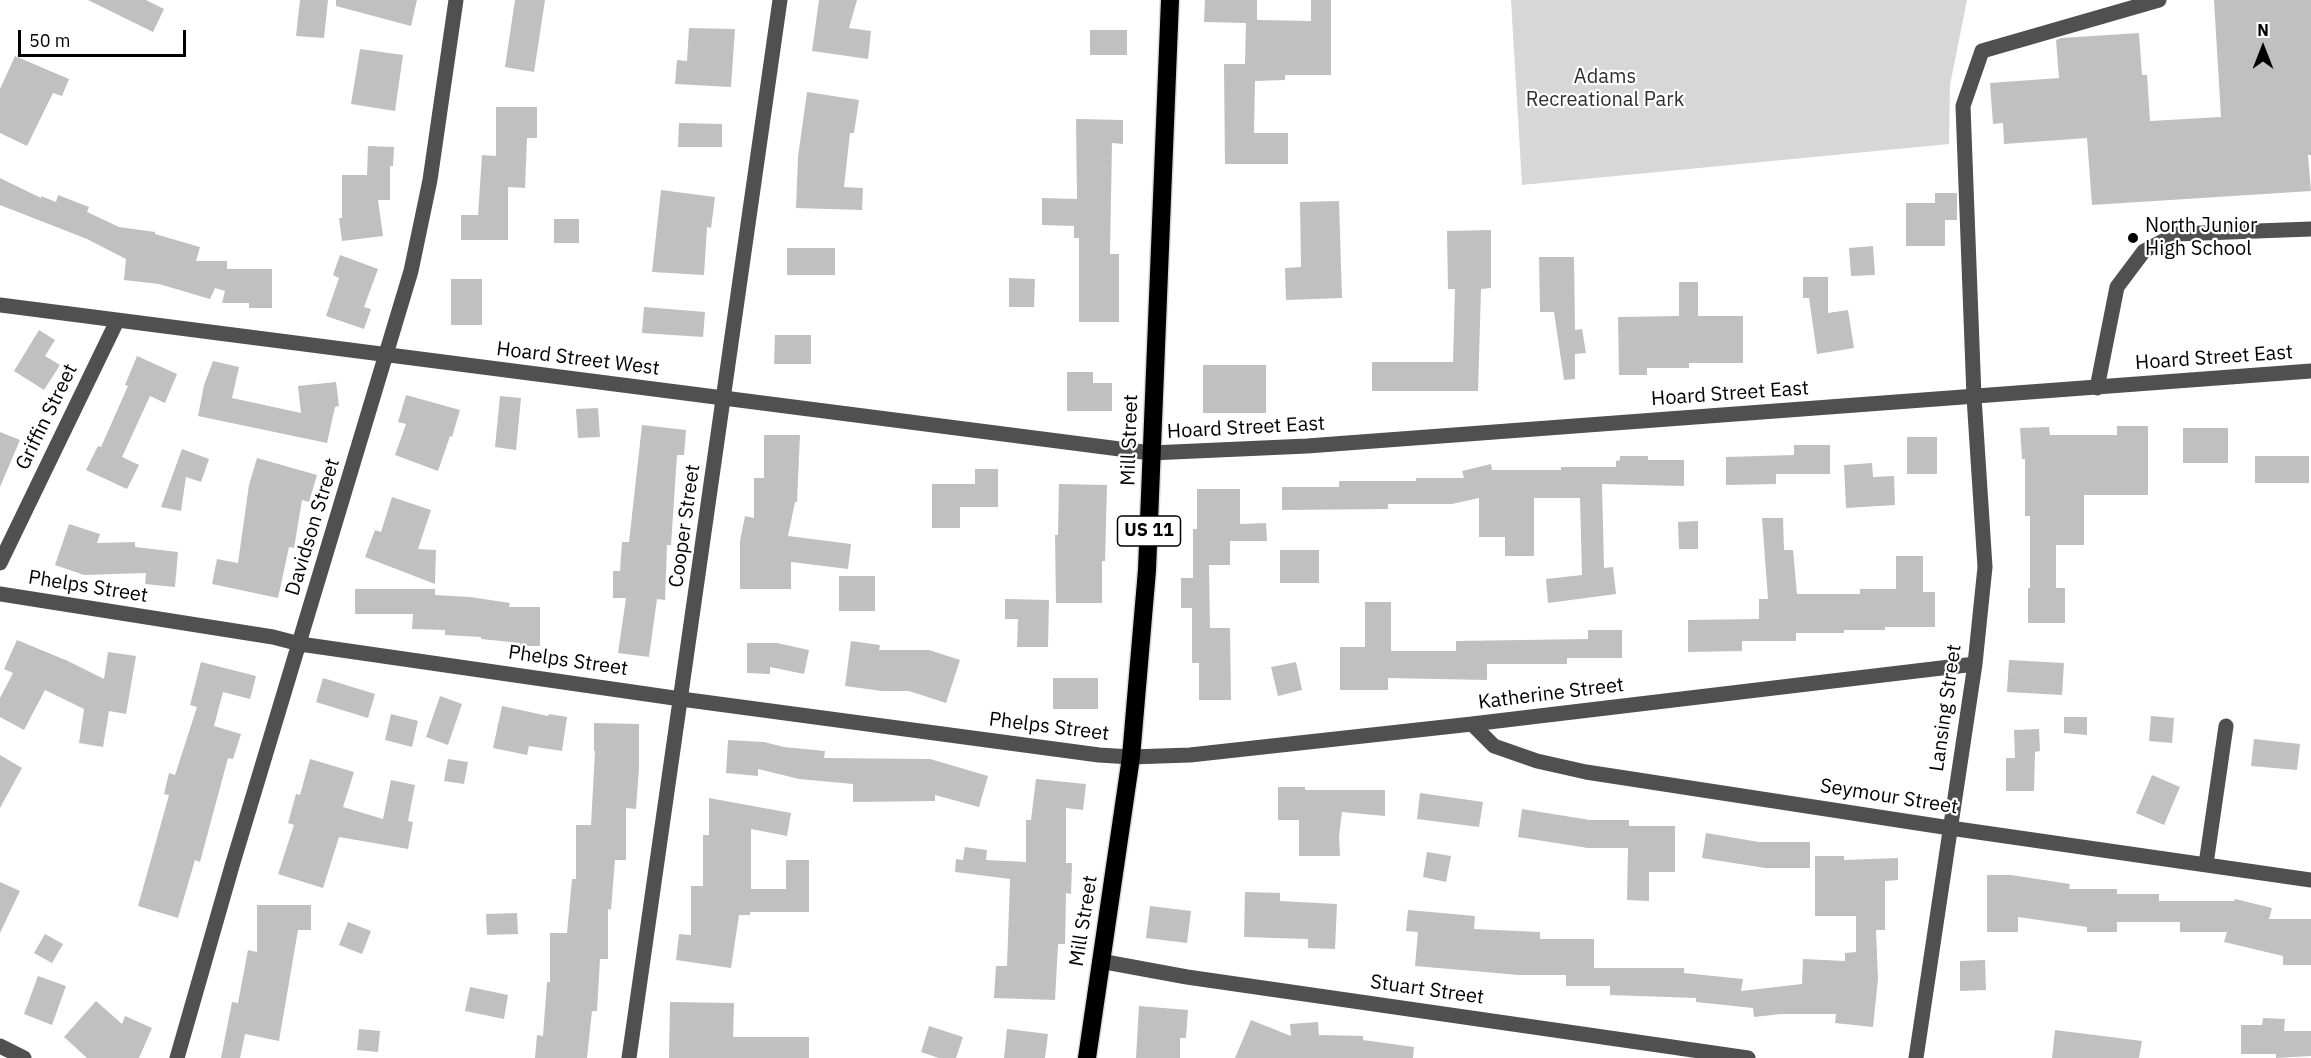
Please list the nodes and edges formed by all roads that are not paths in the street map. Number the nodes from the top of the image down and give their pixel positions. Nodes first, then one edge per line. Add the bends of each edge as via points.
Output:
1 (456, 0) edge
2 (780, 0) edge
3 (1170, 0) edge
4 (2159, 0) edge
5 (2311, 229) edge
6 (0, 305) edge
7 (117, 321) junction
8 (386, 355) junction
9 (2311, 372) edge
10 (2097, 388) junction
11 (1974, 397) junction
12 (725, 399) junction
13 (1151, 453) junction
14 (0, 563) edge
15 (0, 594) edge
16 (300, 644) junction
17 (1975, 664) junction
18 (681, 699) junction
19 (1472, 724) junction
20 (2226, 726) dead end
21 (1131, 757) junction
22 (1950, 828) junction
23 (2206, 864) junction
24 (2311, 880) edge
25 (1100, 961) junction
26 (0, 1046) edge
27 (24, 1058) edge
28 (177, 1058) edge
29 (629, 1058) edge
30 (1087, 1058) edge
31 (1748, 1058) edge
32 (1916, 1058) edge

1 - 8 street, Davidson Street via 430,180 411,271
2 - 12 street, Cooper Street
3 - 13 highway, Mill Street / US 11
4 - 11 street, Lansing Street via 1982,51 1963,106
5 - 10 street via 2176,234 2144,251 2117,287
6 - 7 street, Hoard Street West
7 - 8 street, Hoard Street West
7 - 14 street, Griffin Street
8 - 12 street, Hoard Street West
8 - 16 street, Davidson Street
9 - 10 street, Hoard Street East
10 - 11 street, Hoard Street East
11 - 13 street, Hoard Street East via 1319,446
11 - 17 street, Lansing Street via 1985,567
12 - 13 street, Hoard Street West
12 - 18 street, Cooper Street
13 - 21 highway, Mill Street / US 11 via 1147,570
15 - 16 street, Phelps Street
16 - 18 street, Phelps Street
16 - 28 street, Davidson Street
17 - 19 street, Katherine Street
17 - 22 street, Lansing Street
18 - 21 street, Phelps Street
18 - 29 street, Cooper Street
19 - 21 street, Katherine Street via 1190,755
19 - 22 street, Seymour Street via 1494,746 1586,772
20 - 23 street
21 - 25 highway, Mill Street / US 11
22 - 23 street, Seymour Street
22 - 32 street, Lansing Street
23 - 24 street, Seymour Street
25 - 30 highway, Mill Street / US 11
25 - 31 street, Stuart Street via 1186,977
26 - 27 street

